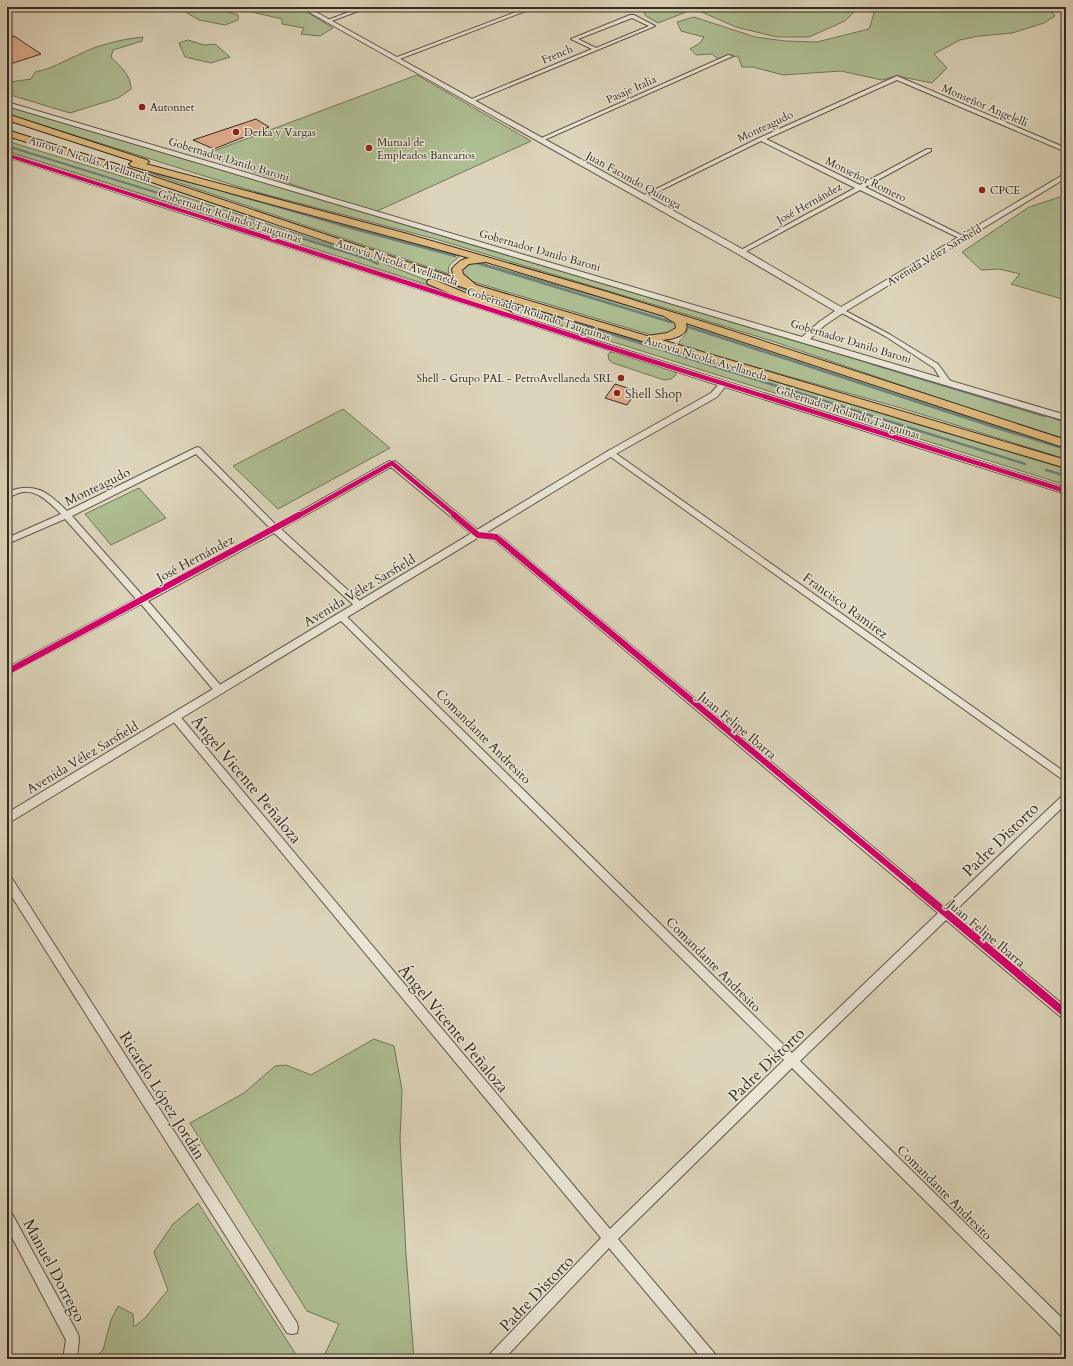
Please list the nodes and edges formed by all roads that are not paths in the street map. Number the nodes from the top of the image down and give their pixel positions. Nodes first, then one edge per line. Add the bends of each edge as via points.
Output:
1 (302, 7) edge
2 (367, 7) edge
3 (534, 7) edge
4 (327, 21) junction
5 (595, 50) junction
6 (730, 56) dead end
7 (395, 59) junction
8 (897, 78) joint
9 (470, 101) junction
10 (7, 104) edge
11 (7, 118) edge
12 (7, 127) edge
13 (7, 133) edge
14 (7, 138) edge
15 (762, 139) junction
16 (540, 140) junction
17 (929, 150) dead end
18 (1066, 150) edge
19 (7, 155) edge
20 (1066, 175) edge
21 (204, 182) junction
22 (860, 188) junction
23 (643, 197) junction
24 (213, 200) junction
25 (961, 237) junction
26 (340, 243) junction
27 (741, 252) junction
28 (499, 262) junction
29 (472, 287) junction
30 (842, 311) junction
31 (663, 312) junction
32 (507, 314) junction
33 (639, 338) junction
34 (805, 339) junction
35 (946, 382) junction
36 (724, 383) junction
37 (1066, 418) edge
38 (1066, 444) edge
39 (611, 453) junction
40 (1066, 464) edge
41 (1066, 490) edge
42 (7, 495) edge
43 (66, 515) junction
44 (275, 529) junction
45 (478, 535) junction
46 (7, 541) edge
47 (142, 599) junction
48 (360, 606) junction
49 (342, 617) junction
50 (7, 672) edge
51 (219, 690) junction
52 (175, 717) junction
53 (1066, 778) edge
54 (1066, 798) edge
55 (7, 819) edge
56 (7, 880) edge
57 (946, 913) junction
58 (1066, 1014) edge
59 (792, 1060) junction
60 (7, 1216) edge
61 (609, 1239) junction
62 (292, 1328) dead end
63 (1066, 1331) edge
64 (70, 1359) edge
65 (495, 1359) edge
66 (710, 1359) edge

1 - 4 street, Juan Facundo Quiroga
2 - 4 street
3 - 7 street
4 - 7 street, Juan Facundo Quiroga
5 - 5 street, French via 653,26 632,16 574,39
5 - 9 street, French
6 - 16 street, Pasaje Italia
7 - 9 street, Juan Facundo Quiroga
8 - 15 street, Monteagudo
8 - 18 street, Monseñor Angelelli
9 - 16 street, Juan Facundo Quiroga
10 - 34 street, Gobernador Danilo Baroni
11 - 21 highway
12 - 21 highway, Autovía Nicolás Avellaneda
13 - 24 highway, Autovía Nicolás Avellaneda
14 - 24 highway
15 - 22 street, Monseñor Romero
15 - 23 street, Monteagudo
16 - 23 street, Juan Facundo Quiroga
17 - 22 street, José Hernández
19 - 32 street, Gobernador Rolando Tauguinas
20 - 25 street, Avenida Vélez Sarsfield
21 - 28 highway, Autovía Nicolás Avellaneda
22 - 25 street, Monseñor Romero
22 - 27 street, José Hernández
23 - 27 street, Juan Facundo Quiroga
24 - 26 highway, Autovía Nicolás Avellaneda
25 - 30 street, Avenida Vélez Sarsfield
26 - 29 highway, Autovía Nicolás Avellaneda
26 - 32 highway
27 - 30 street, Juan Facundo Quiroga
28 - 29 highway via 474,260 460,265 457,269 458,275
28 - 31 highway, Autovía Nicolás Avellaneda
29 - 33 highway, Autovía Nicolás Avellaneda
30 - 34 street, Avenida Vélez Sarsfield via 813,330
30 - 35 street, Juan Facundo Quiroga via 887,335 936,366
31 - 33 highway via 679,320 681,330 670,336
31 - 38 highway, Autovía Nicolás Avellaneda
32 - 36 street, Gobernador Rolando Tauguinas
33 - 40 highway, Autovía Nicolás Avellaneda
34 - 35 street, Gobernador Danilo Baroni
35 - 37 street, Gobernador Danilo Baroni
36 - 39 street, Avenida Vélez Sarsfield via 714,395
36 - 41 street, Gobernador Rolando Tauguinas
39 - 45 street, Avenida Vélez Sarsfield
39 - 53 street, Francisco Ramírez
42 - 43 street via 19,490 38,491
43 - 44 street, Monteagudo via 197,450
43 - 46 street, Monteagudo
43 - 47 street
44 - 45 street, José Hernández via 392,463
44 - 47 street, José Hernández
44 - 48 street
45 - 48 street, Avenida Vélez Sarsfield
45 - 57 street, Juan Felipe Ibarra via 496,537
47 - 50 street, José Hernández
47 - 51 street
48 - 49 street, Avenida Vélez Sarsfield
49 - 51 street, Avenida Vélez Sarsfield
49 - 59 street, Comandante Andresito
51 - 52 street, Avenida Vélez Sarsfield
52 - 55 street, Avenida Vélez Sarsfield
52 - 61 street, Ángel Vicente Peñaloza
54 - 57 street, Padre Distorto
56 - 62 street, Ricardo López Jordán
57 - 58 street, Juan Felipe Ibarra
57 - 59 street, Padre Distorto
59 - 61 street, Padre Distorto
59 - 63 street, Comandante Andresito
60 - 64 street, Manuel Dorrego via 73,1340
61 - 65 street, Padre Distorto
61 - 66 street, Ángel Vicente Peñaloza

